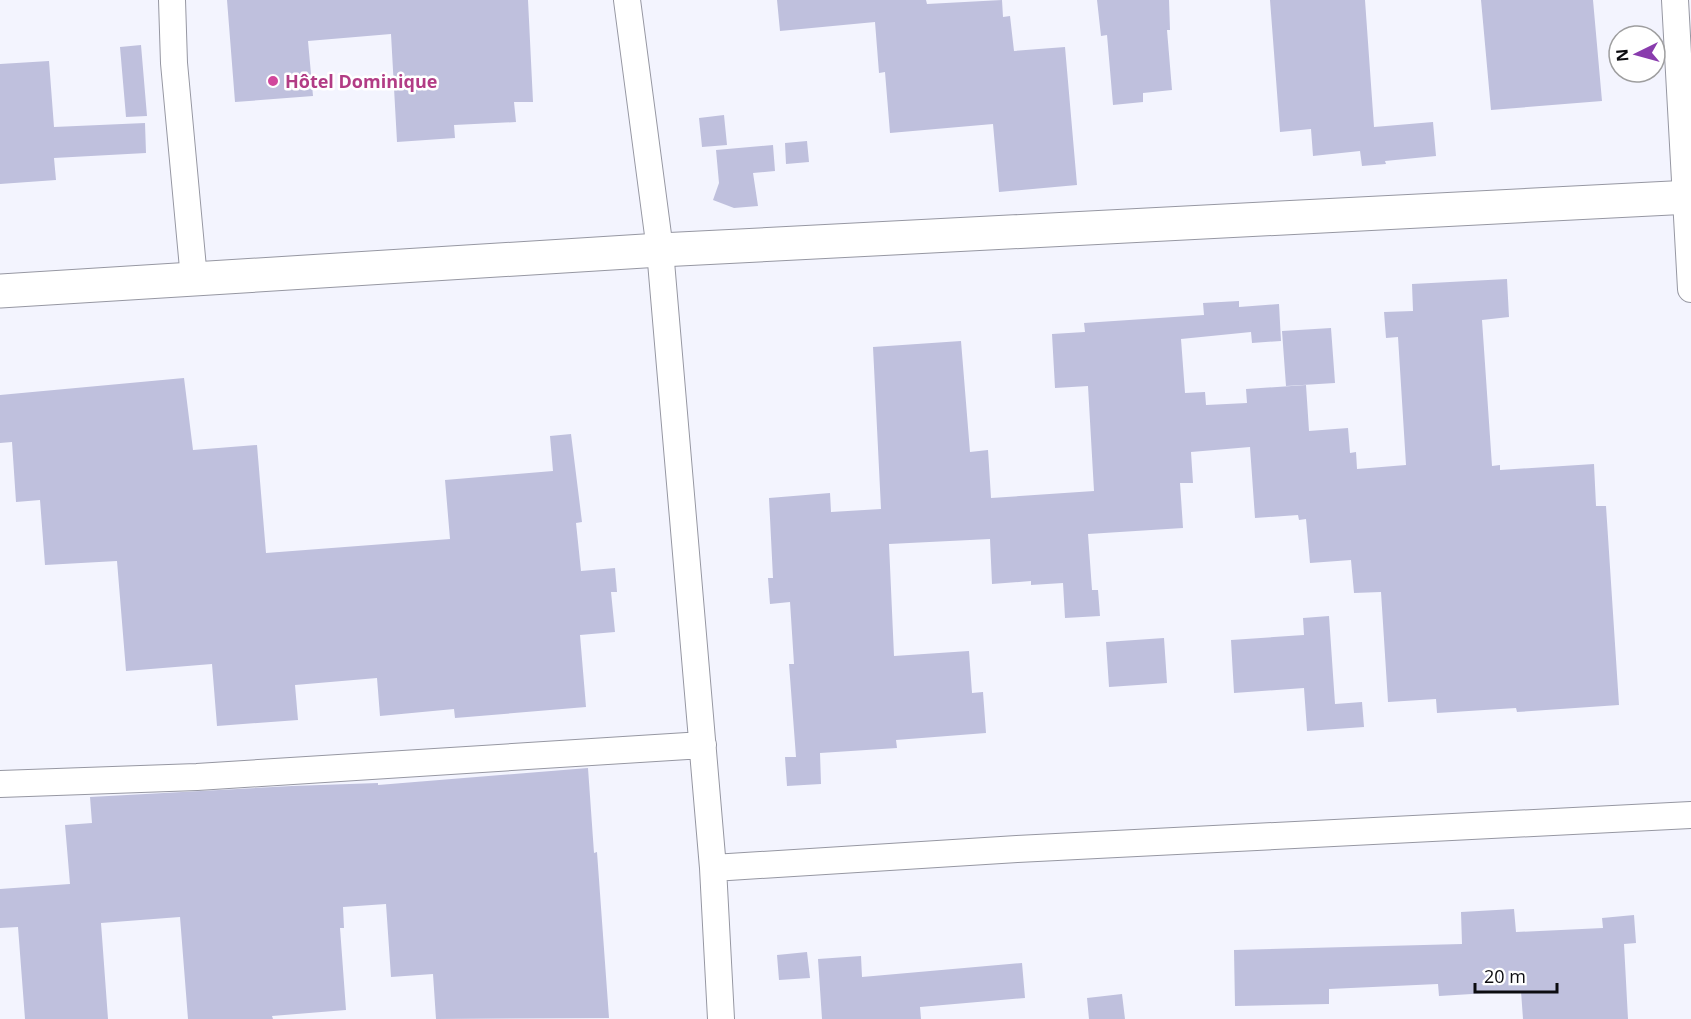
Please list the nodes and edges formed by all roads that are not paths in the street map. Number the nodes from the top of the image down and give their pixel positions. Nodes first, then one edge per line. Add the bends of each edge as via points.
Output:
1 (172, 0) edge
2 (627, 0) edge
3 (1675, 0) edge
4 (1688, 198) edge
5 (660, 250) junction
6 (194, 279) junction
7 (1691, 289) edge
8 (0, 291) edge
9 (703, 745) junction
10 (0, 784) edge
11 (1691, 815) edge
12 (713, 868) junction
13 (721, 1019) edge

1 - 6 street
2 - 5 street
3 - 4 street
4 - 5 street
4 - 7 street
5 - 6 street
5 - 9 street
6 - 8 street
9 - 10 street via 197,777
9 - 12 street
11 - 12 street
12 - 13 street

